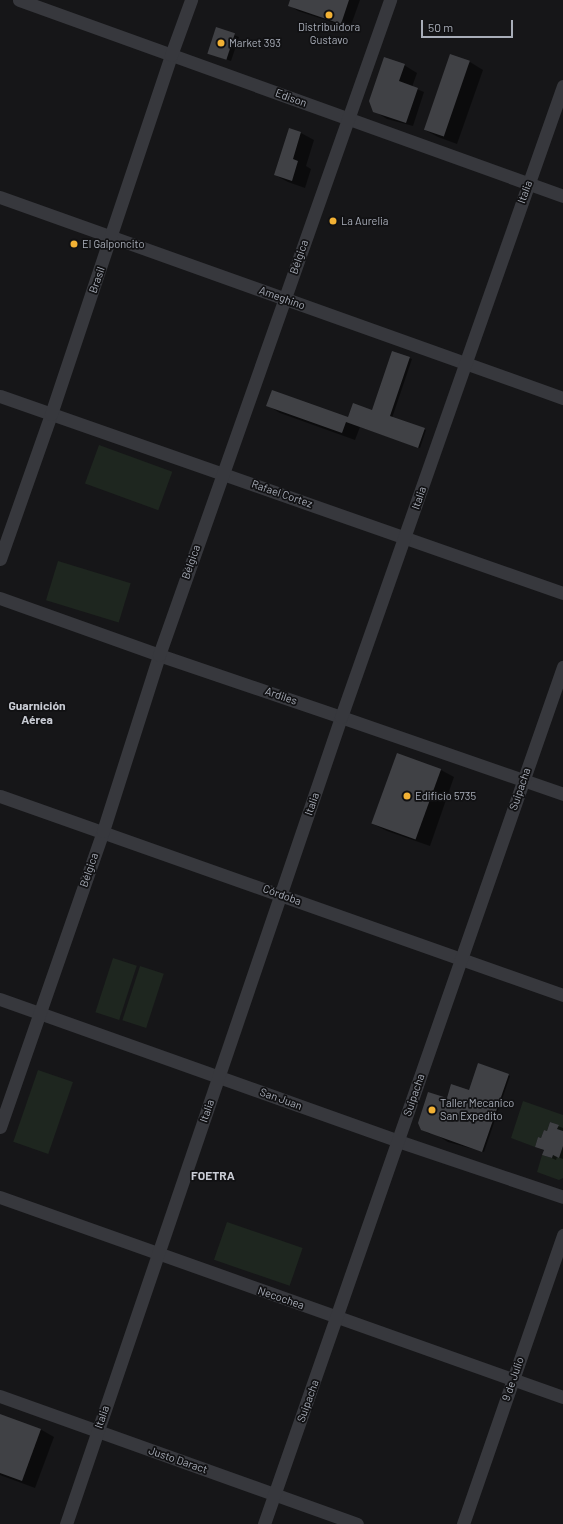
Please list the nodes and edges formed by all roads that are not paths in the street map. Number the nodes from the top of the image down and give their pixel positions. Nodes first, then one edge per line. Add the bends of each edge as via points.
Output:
1 (19, 0) edge
2 (191, 0) edge
3 (390, 0) edge
4 (171, 55) junction
5 (563, 86) edge
6 (348, 118) junction
7 (528, 184) junction
8 (563, 196) edge
9 (0, 197) edge
10 (111, 237) junction
11 (284, 299) junction
12 (464, 363) junction
13 (0, 396) edge
14 (563, 398) edge
15 (51, 414) junction
16 (223, 473) junction
17 (405, 538) junction
18 (0, 559) edge
19 (563, 593) edge
20 (0, 598) edge
21 (159, 655) junction
22 (563, 667) edge
23 (341, 717) junction
24 (523, 780) junction
25 (563, 794) edge
26 (0, 796) edge
27 (103, 831) junction
28 (282, 895) junction
29 (461, 959) junction
30 (563, 995) edge
31 (0, 1000) edge
32 (39, 1013) junction
33 (219, 1077) junction
34 (0, 1127) edge
35 (398, 1141) junction
36 (0, 1197) edge
37 (563, 1197) edge
38 (563, 1235) edge
39 (158, 1255) junction
40 (337, 1318) junction
41 (512, 1380) junction
42 (0, 1396) edge
43 (563, 1397) edge
44 (97, 1431) junction
45 (274, 1494) junction
46 (66, 1524) edge
47 (264, 1524) edge
48 (357, 1524) edge
49 (463, 1524) edge

1 - 4 street, Edison
2 - 4 street, Brasil
3 - 6 street, Bélgica
4 - 6 street, Edison
4 - 10 street, Brasil
5 - 7 street, Italia
6 - 7 street, Edison
6 - 11 street, Bélgica
7 - 8 street, Edison
7 - 12 street, Italia
9 - 10 street, Ameghino
10 - 11 street, Ameghino
10 - 15 street, Brasil
11 - 12 street, Ameghino
11 - 16 street, Bélgica
12 - 14 street, Ameghino
12 - 17 street, Italia
13 - 15 street, Rafael Cortez
15 - 16 street, Rafael Cortez
15 - 18 street, Brasil
16 - 17 street, Rafael Cortez
16 - 21 street, Bélgica
17 - 19 street, Rafael Cortez
17 - 23 street, Italia
20 - 21 street, Ardiles
21 - 23 street, Ardiles
21 - 27 street, Bélgica
22 - 24 street, Suipacha
23 - 24 street, Ardiles
23 - 28 street, Italia
24 - 25 street, Ardiles
24 - 29 street, Suipacha
26 - 27 street, Córdoba
27 - 28 street, Córdoba
27 - 32 street, Bélgica
28 - 29 street, Córdoba
28 - 33 street, Italia
29 - 30 street, Córdoba
29 - 35 street, Suipacha
31 - 32 street, San Juan
32 - 33 street, San Juan
32 - 34 street, Bélgica
33 - 35 street, San Juan
33 - 39 street, Italia
35 - 37 street, San Juan
35 - 40 street, Suipacha
36 - 39 street, Necochea
38 - 41 street, 9 de Julio
39 - 40 street, Necochea
39 - 44 street, Italia
40 - 41 street, Necochea
40 - 45 street, Suipacha
41 - 43 street, Necochea
41 - 49 street, 9 de Julio
42 - 44 street, Justo Daract
44 - 45 street, Justo Daract
44 - 46 street, Italia
45 - 47 street, Suipacha
45 - 48 street, Justo Daract

